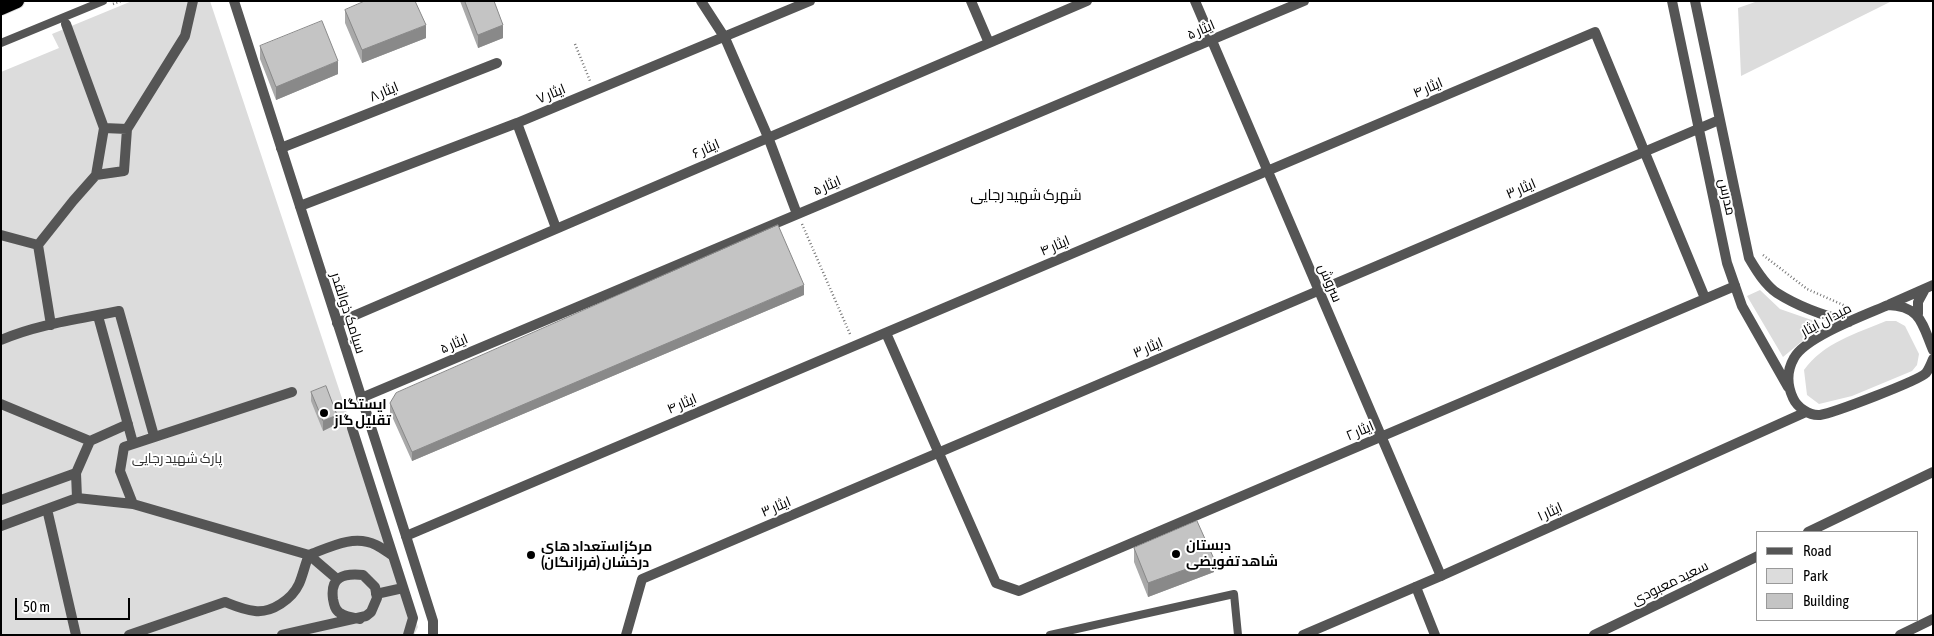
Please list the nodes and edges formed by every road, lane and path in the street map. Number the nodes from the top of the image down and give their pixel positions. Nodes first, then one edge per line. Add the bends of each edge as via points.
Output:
1 (17, 1) edge
2 (104, 1) edge
3 (193, 1) edge
4 (234, 1) edge
5 (700, 1) edge
6 (810, 1) edge
7 (971, 1) edge
8 (1087, 1) edge
9 (1195, 1) edge
10 (1304, 1) edge
11 (1672, 1) edge
12 (1695, 1) edge
13 (1, 8) edge
14 (66, 24) dead end
15 (725, 38) junction
16 (1212, 40) junction
17 (1, 43) edge
18 (989, 43) junction
19 (575, 44) dead end
20 (497, 63) dead end
21 (594, 91) junction
22 (1719, 120) junction
23 (517, 123) junction
24 (104, 128) junction
25 (127, 129) junction
26 (1698, 129) junction
27 (768, 137) junction
28 (281, 148) junction
29 (1644, 152) junction
30 (1268, 171) junction
31 (96, 174) junction
32 (300, 206) junction
33 (797, 214) junction
34 (556, 228) junction
35 (1, 235) edge
36 (38, 245) junction
37 (1759, 251) dead end
38 (1735, 286) junction
39 (1929, 287) edge
40 (1318, 290) junction
41 (1705, 298) junction
42 (1888, 305) junction
43 (1854, 310) dead end
44 (1918, 314) junction
45 (98, 316) junction
46 (337, 322) junction
47 (1849, 322) junction
48 (51, 325) junction
49 (886, 332) junction
50 (1, 340) edge
51 (855, 346) junction
52 (1933, 350) edge
53 (1933, 359) edge
54 (1788, 387) junction
55 (292, 392) dead end
56 (361, 398) junction
57 (1, 404) edge
58 (1806, 412) junction
59 (128, 424) junction
60 (352, 428) dead end
61 (154, 436) junction
62 (1381, 437) junction
63 (90, 441) junction
64 (133, 442) junction
65 (938, 452) junction
66 (1933, 472) edge
67 (76, 474) junction
68 (77, 498) junction
69 (1, 500) edge
70 (133, 504) junction
71 (47, 509) junction
72 (1, 526) edge
73 (1810, 531) edge
74 (406, 536) junction
75 (309, 555) junction
76 (393, 556) junction
77 (1756, 557) edge
78 (1440, 576) junction
79 (337, 579) junction
80 (1416, 587) junction
81 (403, 588) junction
82 (376, 594) junction
83 (360, 619) junction
84 (1933, 619) edge
85 (76, 635) edge
86 (129, 635) edge
87 (282, 635) edge
88 (408, 635) edge
89 (433, 635) edge
90 (626, 635) edge
91 (1050, 635) edge
92 (1238, 635) edge
93 (1303, 635) edge
94 (1435, 635) edge
95 (1594, 635) edge
96 (1900, 635) edge

1 - 13 highway
2 - 17 lane
3 - 25 street via 185,36
4 - 28 street, سیامک ذوالقدر
5 - 15 street
6 - 15 street, ایثار ۷
7 - 18 street
8 - 18 street, ایثار ۶
9 - 16 street, سروش
10 - 16 street, ایثار ۵
11 - 26 street, مدرس
12 - 22 street, مدرس
14 - 24 street
15 - 21 street, ایثار ۷
15 - 27 street
16 - 30 street, سروش
16 - 33 street, ایثار ۵
18 - 27 street, ایثار ۶
19 - 21 path
20 - 28 street, ایثار ۸
21 - 23 street, ایثار ۷
22 - 26 street, ایثار ۳
22 - 47 street, مدرس via 1748,258 1759,276 1776,293 1823,315
23 - 32 street, ایثار ۷
23 - 34 street
24 - 25 street
24 - 31 street
25 - 31 street via 124,171
26 - 29 street, ایثار ۳
26 - 38 street, مدرس
27 - 33 street
27 - 34 street, ایثار ۶
28 - 32 street, سیامک ذوالقدر
29 - 30 street, ایثار ۴ via 1595,32
29 - 40 street, ایثار ۳
29 - 41 street
30 - 40 street, سروش
30 - 49 street, ایثار ۴
31 - 36 street
32 - 46 street, سیامک ذوالقدر
33 - 51 path
33 - 56 street, ایثار ۵
34 - 46 street, ایثار ۶
35 - 36 street
36 - 48 street
37 - 43 path via 1807,289
38 - 41 street, ایثار ۲
38 - 54 street, مدرس via 1742,306
39 - 42 street, میدان ایثار
39 - 44 street via 1918,302
40 - 62 street, سروش
40 - 65 street, ایثار ۳
41 - 62 street, ایثار ۲
42 - 44 street via 1900,305
42 - 47 street, میدان ایثار
44 - 52 street
45 - 48 street
45 - 59 street
45 - 61 street via 119,312
46 - 56 street, سیامک ذوالقدر
47 - 54 street, میدان ایثار via 1801,349 1789,370
48 - 50 street
49 - 51 street, ایثار ۴
49 - 65 street
51 - 74 street, ایثار ۴
53 - 58 street via 1920,377 1880,394 1820,415
54 - 58 street via 1796,405
55 - 61 street
56 - 74 street, سیامک ذوالقدر
57 - 63 street
58 - 78 street, ایثار ۱
59 - 63 street
59 - 64 street
60 - 76 street
61 - 64 street
62 - 65 street, ایثار ۲ via 1019,591 996,583
62 - 78 street, سروش
63 - 67 street
64 - 70 street via 124,447 120,471
65 - 90 street, ایثار ۳ via 642,579
66 - 73 street
67 - 68 street
67 - 69 street
68 - 70 street
68 - 71 street
70 - 75 street
71 - 72 street
71 - 85 street
74 - 89 street, سیامک ذوالقدر via 433,621
75 - 76 street via 352,541 375,544
75 - 79 street
75 - 86 street via 299,584 287,600 273,608 257,612 225,602
76 - 81 street
77 - 95 street, سعید معبودی
78 - 80 street, ایثار ۱
79 - 82 street via 343,575 363,575 375,587
79 - 83 street via 332,591 334,607 340,613
80 - 93 street, ایثار ۱
80 - 94 street
81 - 82 street
81 - 88 street via 412,618
82 - 83 street via 375,606
83 - 87 street
84 - 96 street
91 - 92 lane via 1234,594

